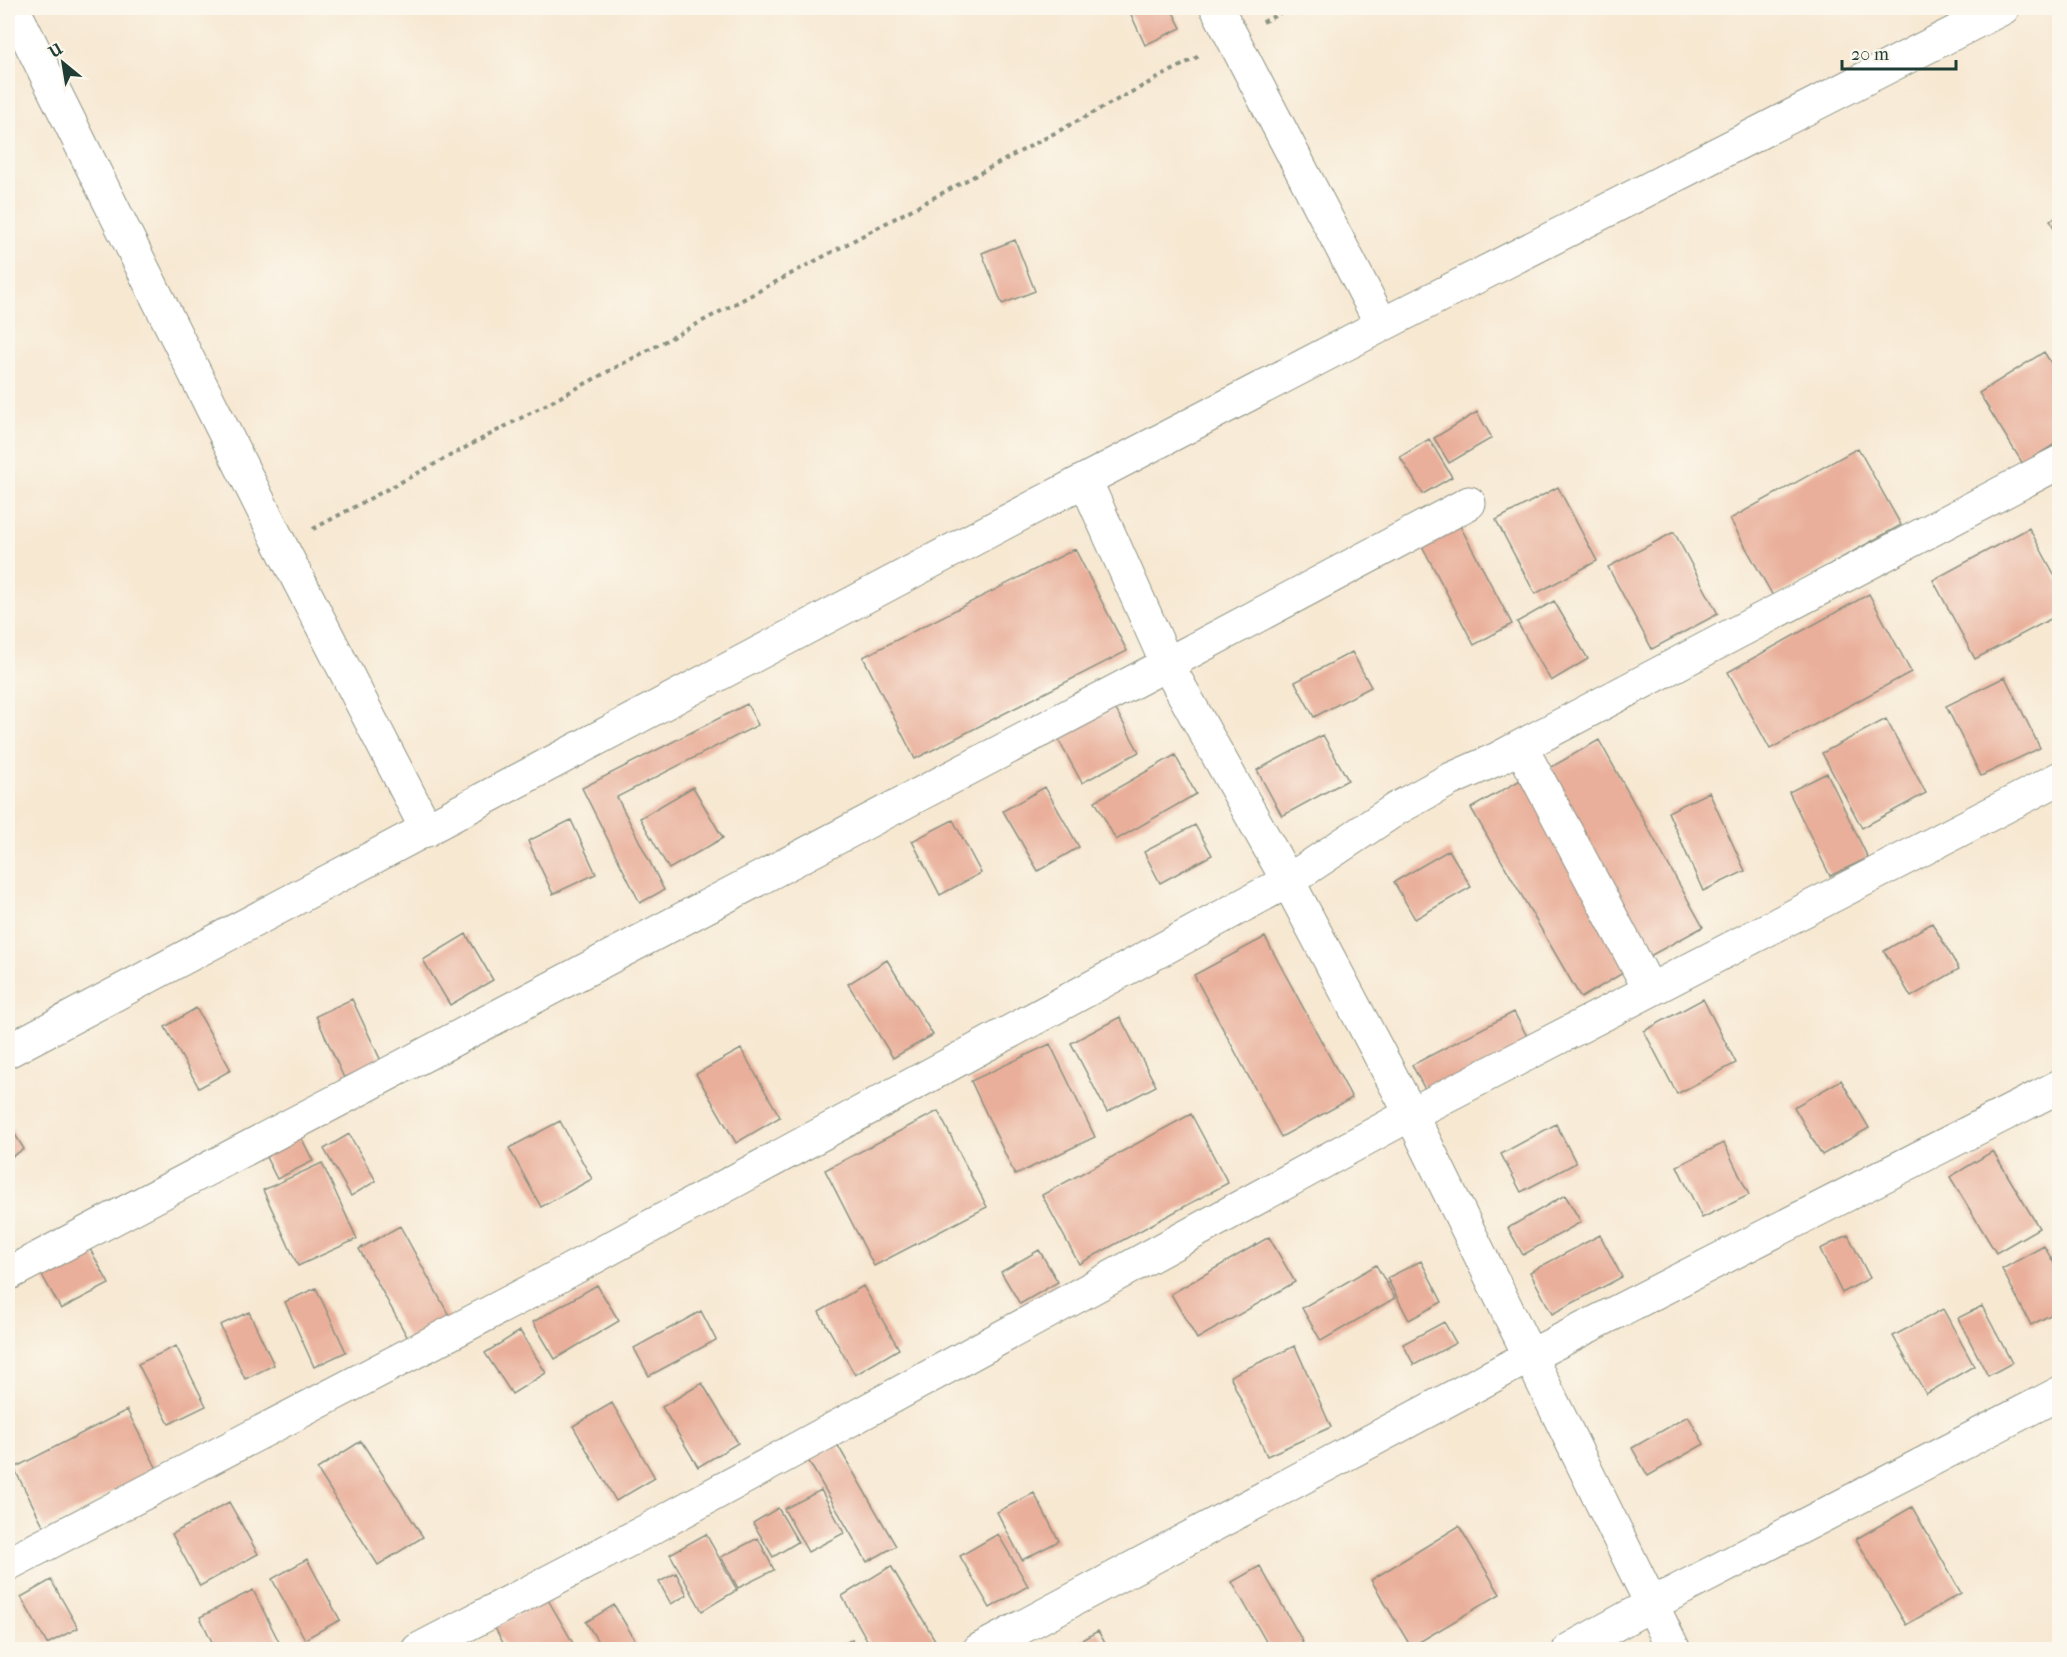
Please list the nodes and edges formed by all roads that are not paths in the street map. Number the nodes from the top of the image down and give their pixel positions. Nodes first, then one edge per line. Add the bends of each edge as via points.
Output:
1 (13, 8) edge
2 (1217, 8) edge
3 (2003, 8) edge
4 (1382, 325) junction
5 (2060, 462) edge
6 (1085, 480) junction
7 (1469, 503) dead end
8 (1167, 664) junction
9 (1521, 747) junction
10 (2060, 778) edge
11 (427, 830) junction
12 (1288, 881) junction
13 (1650, 990) junction
14 (8, 1051) edge
15 (2060, 1086) edge
16 (1411, 1114) junction
17 (8, 1274) edge
18 (1530, 1356) junction
19 (2060, 1393) edge
20 (8, 1564) edge
21 (1652, 1604) junction
22 (418, 1650) edge
23 (979, 1650) edge
24 (1569, 1650) edge
25 (1674, 1650) edge

1 - 11 street via 280,546
2 - 4 street
3 - 4 street
4 - 6 street
5 - 9 street
6 - 8 street
6 - 11 street
7 - 8 street
8 - 12 street
8 - 17 street
9 - 12 street via 1396,809
9 - 13 street
10 - 13 street
11 - 14 street
12 - 16 street
12 - 20 street via 537,1288
13 - 16 street
15 - 18 street
16 - 18 street
16 - 22 street via 648,1530
18 - 21 street
18 - 23 street
19 - 21 street
21 - 24 street
21 - 25 street

